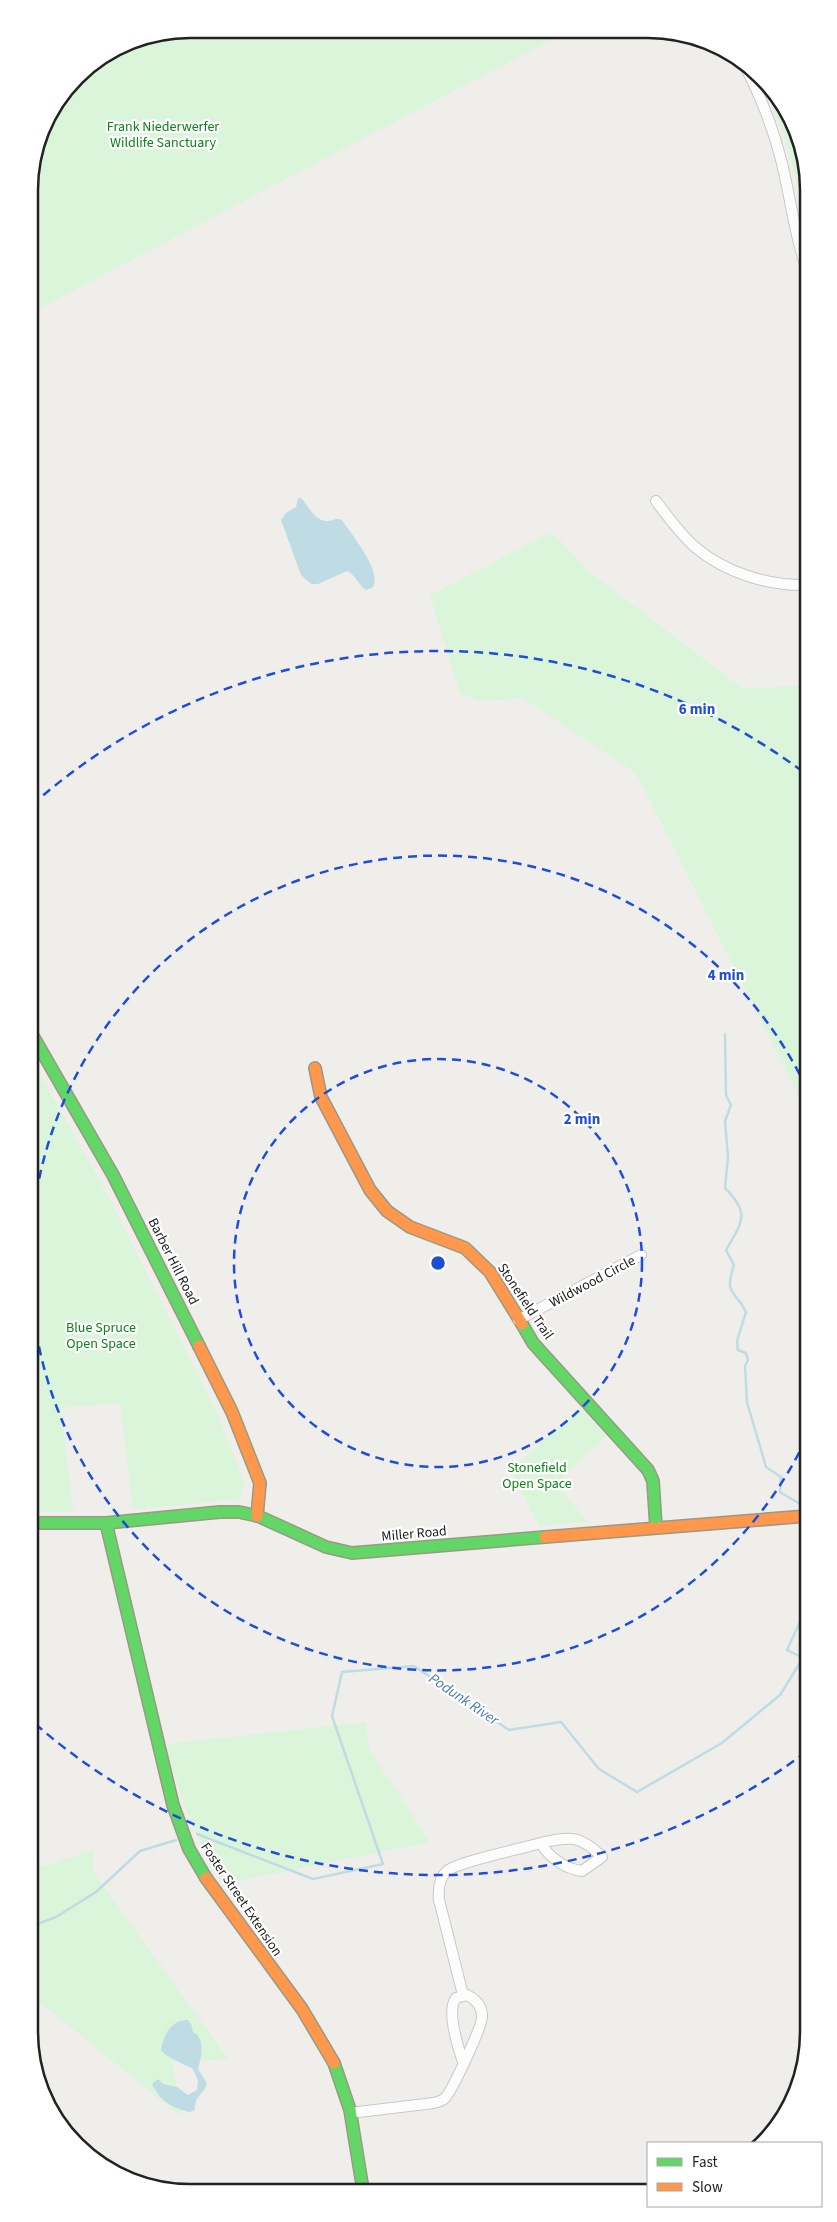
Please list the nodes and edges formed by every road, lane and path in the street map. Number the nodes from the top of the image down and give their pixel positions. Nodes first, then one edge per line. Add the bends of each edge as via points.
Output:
1 (750, 78) edge
2 (800, 248) edge
3 (656, 501) dead end
4 (800, 585) edge
5 (38, 1045) edge
6 (315, 1068) dead end
7 (640, 1255) dead end
8 (518, 1320) junction
9 (257, 1516) junction
10 (799, 1517) edge
11 (38, 1523) edge
12 (106, 1523) junction
13 (656, 1526) junction
14 (541, 1844) junction
15 (463, 1995) junction
16 (463, 2062) junction
17 (350, 2113) junction
18 (362, 2184) edge

1 - 2 street via 780,156
3 - 4 street via 679,532 718,563 764,581
5 - 9 street, Barber Hill Road via 113,1175 232,1412 260,1483
6 - 8 street, Stonefield Trail via 321,1097 370,1190 387,1210 410,1227 465,1248 490,1272
7 - 8 street, Wildwood Circle
8 - 13 street, Stonefield Trail via 533,1342 648,1470 653,1481
9 - 12 street, Miller Road via 220,1512
9 - 13 street, Miller Road via 331,1551 352,1553
10 - 13 street, Miller Road
11 - 12 street, Miller Road
12 - 17 street, Foster Street Extension via 172,1806 189,1848 309,2022 335,2065
14 - 14 street via 575,1838 587,1843 602,1857 582,1871 574,1870 546,1852
14 - 15 street via 455,1866 442,1878 438,1889
15 - 16 street via 456,1998 451,2010
15 - 16 street via 474,1999 482,2015
16 - 17 street via 447,2095 440,2101
17 - 18 street, Foster Street Extension

